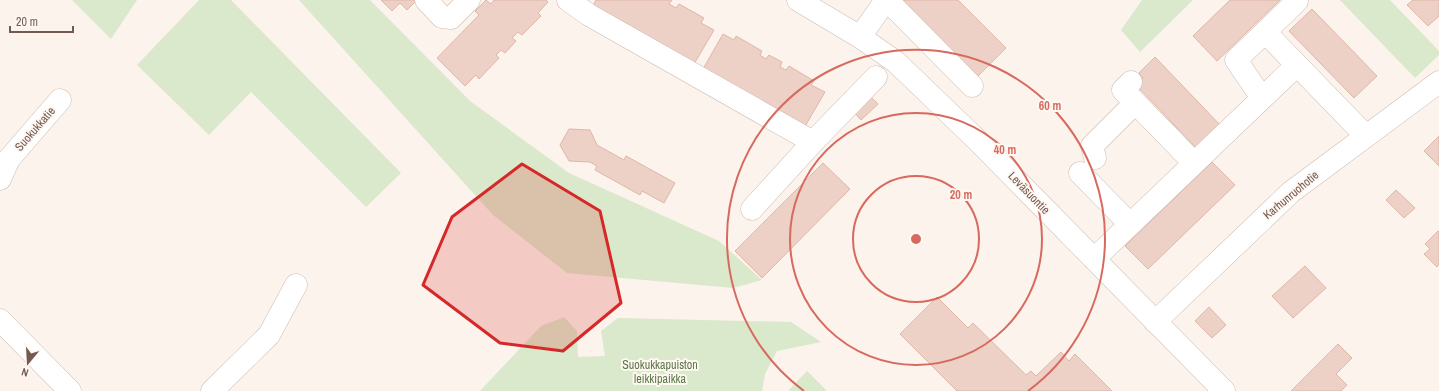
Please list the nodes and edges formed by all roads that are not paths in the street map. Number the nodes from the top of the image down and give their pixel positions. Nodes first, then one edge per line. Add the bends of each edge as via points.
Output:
1 (426, 0) edge
2 (469, 0) edge
3 (568, 0) edge
4 (798, 0) edge
5 (887, 0) edge
6 (1297, 1) edge
7 (1265, 32) junction
8 (860, 37) junction
9 (1297, 65) junction
10 (876, 77) dead end
11 (1131, 82) dead end
12 (1439, 82) edge
13 (972, 86) dead end
14 (1262, 98) junction
15 (60, 100) dead end
16 (1135, 103) junction
17 (1366, 136) junction
18 (813, 142) junction
19 (1095, 158) dead end
20 (1194, 163) junction
21 (1080, 173) dead end
22 (0, 179) edge
23 (752, 209) dead end
24 (1130, 224) junction
25 (1094, 259) junction
26 (296, 285) dead end
27 (0, 320) edge
28 (1155, 322) junction
29 (70, 391) edge
30 (212, 391) edge
31 (1224, 391) edge

1 - 2 street via 442,17 451,18
3 - 18 street via 589,15
4 - 8 street, Leväsuontie
5 - 8 street
5 - 13 street
6 - 7 street
7 - 9 street
7 - 14 street via 1236,60
8 - 25 street, Leväsuontie via 901,67
9 - 14 street
9 - 17 street
10 - 18 street
11 - 16 street via 1123,90
12 - 17 street, Karhunruohotie
14 - 20 street
15 - 22 street, Suokukkatie via 9,159
16 - 19 street via 1092,146
16 - 20 street
17 - 28 street, Karhunruohotie via 1291,192
18 - 23 street
20 - 24 street
21 - 24 street
24 - 25 street
25 - 28 street, Leväsuontie
26 - 30 street via 269,335
27 - 29 street
28 - 31 street, Leväsuontie

